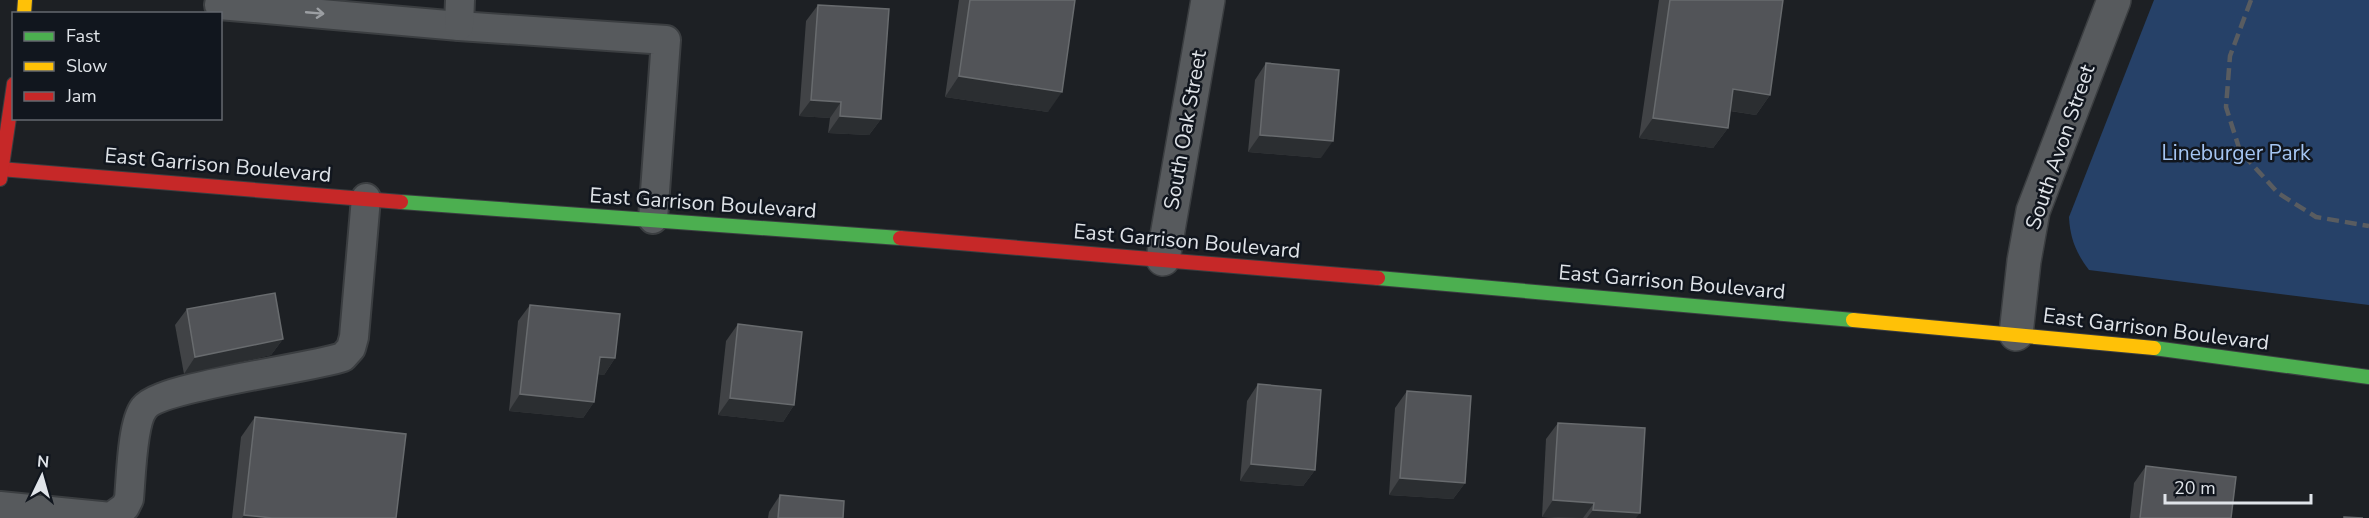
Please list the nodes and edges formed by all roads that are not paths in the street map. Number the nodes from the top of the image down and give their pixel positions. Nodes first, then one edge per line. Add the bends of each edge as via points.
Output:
1 (220, 0) edge
2 (1208, 0) edge
3 (2114, 0) edge
4 (459, 13) edge
5 (12, 98) edge
6 (1, 172) edge
7 (366, 198) junction
8 (653, 219) junction
9 (1163, 259) junction
10 (2016, 334) junction
11 (2369, 377) edge
12 (0, 506) edge

1 -> 4 lane via 219,5
2 - 9 street, South Oak Street
3 - 10 street, South Avon Street via 2033,211
4 - 8 lane via 666,40
5 - 6 main road
6 - 7 main road, East Garrison Boulevard
7 - 8 main road, East Garrison Boulevard
7 - 12 lane via 354,337 343,357 172,392 144,407 138,422 129,499 111,517
8 - 9 main road, East Garrison Boulevard
9 - 10 main road, East Garrison Boulevard
10 - 11 main road, East Garrison Boulevard via 2194,352

